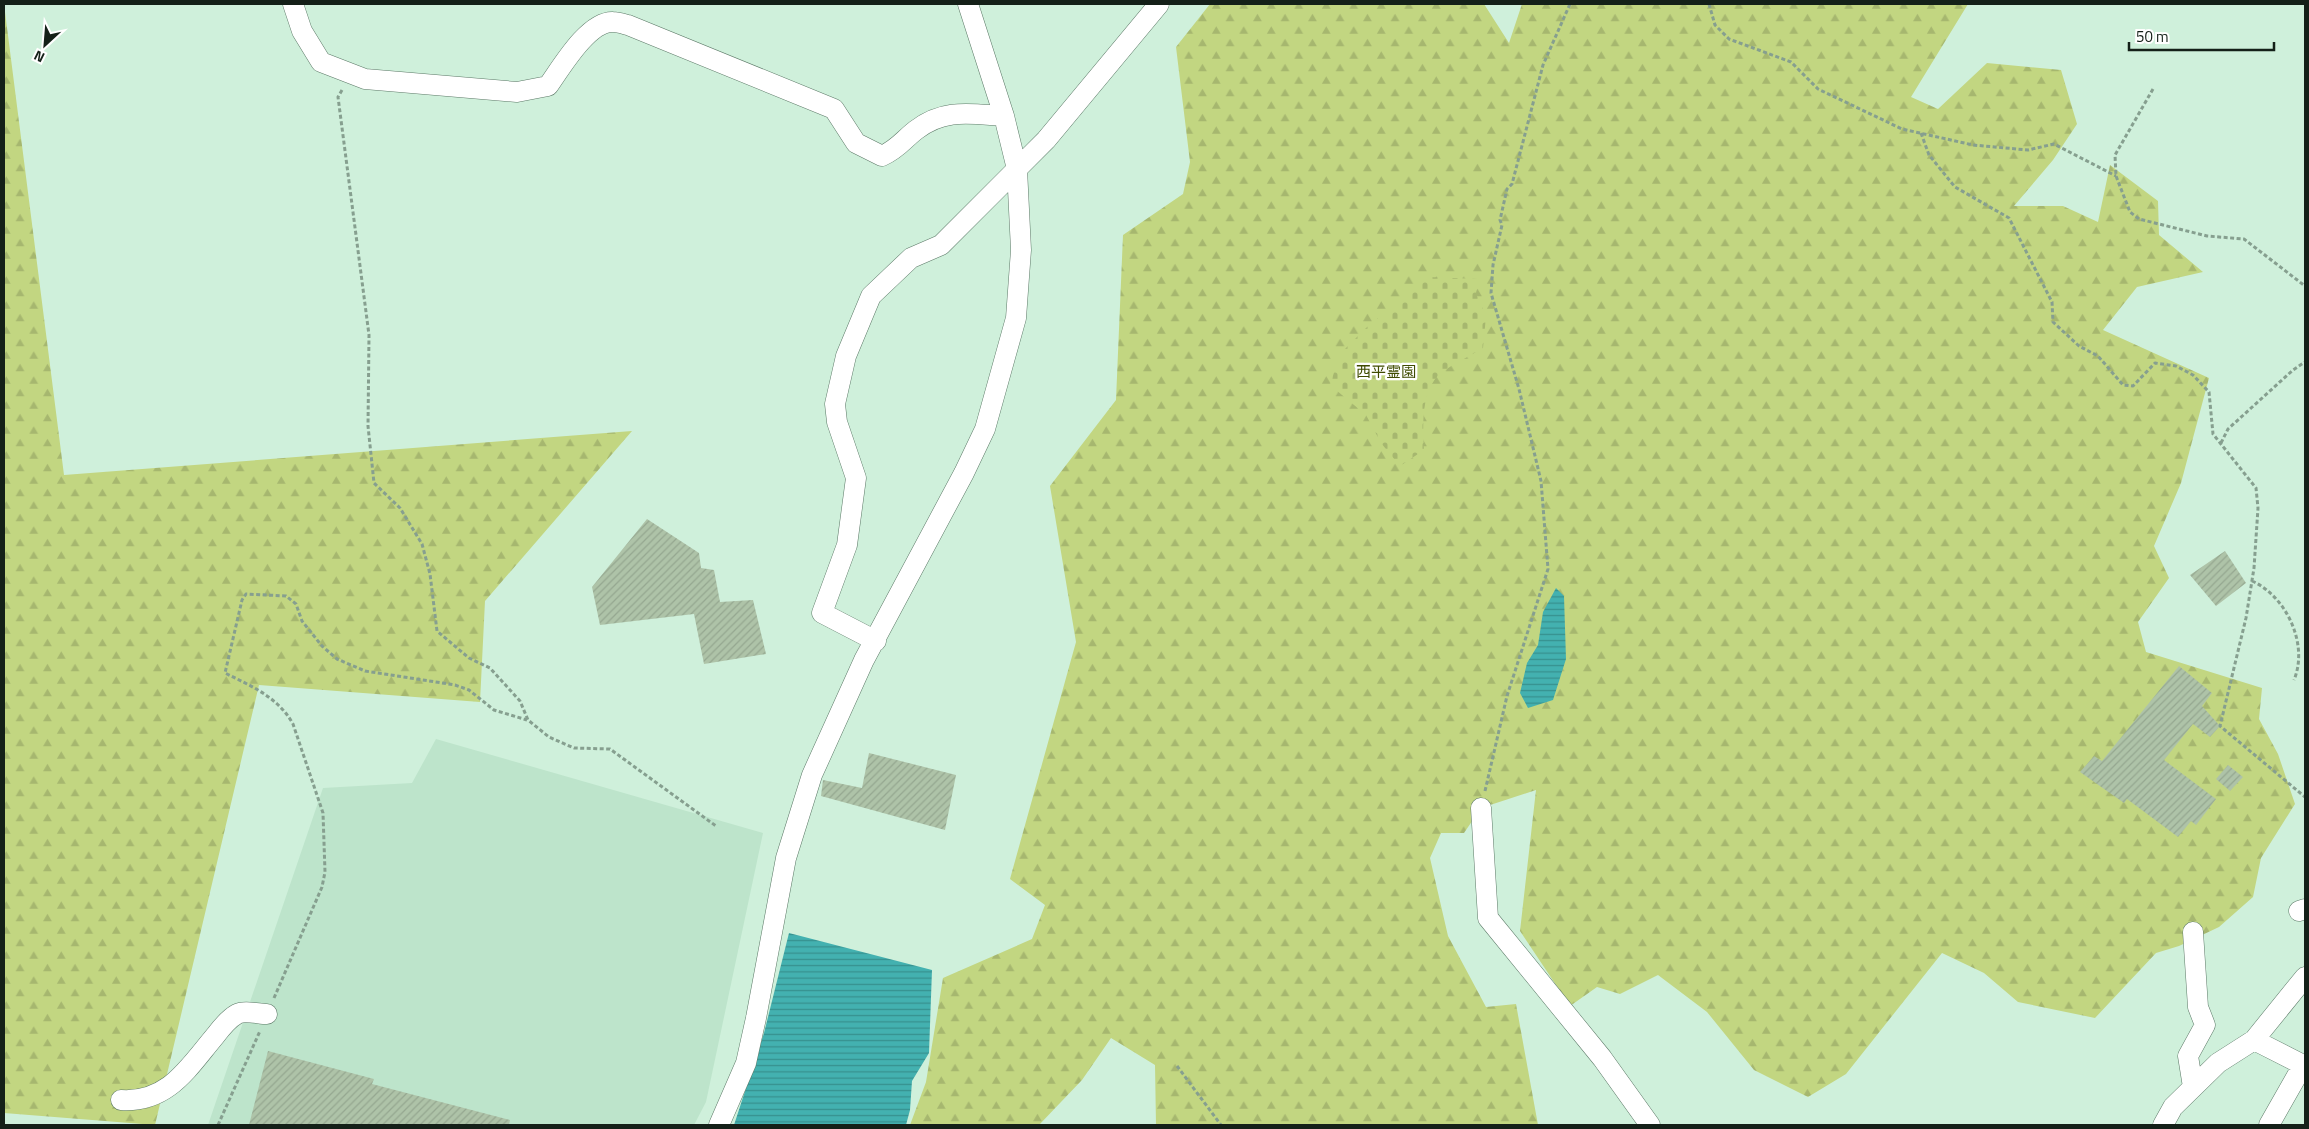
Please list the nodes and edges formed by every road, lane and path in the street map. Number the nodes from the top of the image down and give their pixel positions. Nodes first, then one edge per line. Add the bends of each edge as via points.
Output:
1 (293, 4) edge
2 (968, 4) edge
3 (1159, 4) edge
4 (1570, 4) edge
5 (1709, 4) edge
6 (350, 74) junction
7 (2153, 89) dead end
8 (1004, 116) junction
9 (1921, 133) junction
10 (1017, 169) junction
11 (2116, 176) junction
12 (2305, 286) edge
13 (2305, 362) edge
14 (2221, 443) junction
15 (2252, 581) junction
16 (876, 641) junction
17 (2294, 680) dead end
18 (528, 720) junction
19 (2305, 798) edge
20 (1481, 808) joint
21 (716, 826) dead end
22 (2193, 932) dead end
23 (2305, 977) edge
24 (268, 1014) junction
25 (2254, 1040) junction
26 (1177, 1066) dead end
27 (2304, 1066) edge
28 (2193, 1087) junction
29 (121, 1100) dead end
30 (218, 1125) edge
31 (719, 1125) edge
32 (1221, 1125) edge
33 (1650, 1125) edge
34 (2163, 1125) edge
35 (2269, 1125) edge

1 - 6 street via 302,31 321,62
2 - 8 street
3 - 10 street via 1046,140
4 - 20 path via 1544,65 1512,184 1507,189 1492,265 1491,293 1541,481 1548,569 1507,696
5 - 9 path via 1714,25 1729,38 1791,62 1818,89 1902,129
6 - 8 street via 365,80 517,92 548,86 583,40 594,29 612,21 834,109 856,143 882,156 896,150 914,131 933,119 954,113
6 - 18 path via 338,97 369,335 368,426 374,483 400,508 422,544 430,574 437,631 469,658 490,668 520,701
7 - 11 path via 2115,155
8 - 10 street
9 - 11 path via 1973,145 2028,150 2054,144
9 - 14 path via 1929,155 1955,187 2009,218 2052,302 2053,322 2079,346 2098,356 2123,385 2133,386 2156,363 2176,366 2193,375 2208,392 2213,434
10 - 16 street via 1021,250 1016,318 994,402 964,473
10 - 16 street via 941,246 911,258 871,296 846,356 834,404 856,478 847,545 822,613
11 - 12 path via 2130,212 2139,219 2207,236 2244,239
13 - 14 path via 2228,429
14 - 15 path via 2256,488 2258,508
15 - 17 path via 2264,586 2294,622 2300,648
15 - 19 path via 2220,726
16 - 31 street via 864,660 816,768 797,823 786,858 746,1063
18 - 21 path via 549,737 574,748 610,749
18 - 24 path via 494,710 468,690 454,685 365,671 337,659 302,622 296,604 286,596 246,594 225,672 274,699 287,714 323,813 325,872 322,887
20 - 33 street via 1488,918 1602,1058
22 - 28 street via 2198,1007 2206,1025 2188,1056
23 - 25 street
24 - 29 street via 238,1013 178,1080 145,1099
24 - 30 path
25 - 27 street
25 - 28 street via 2218,1063
26 - 32 path
27 - 35 street
28 - 34 street via 2173,1107

